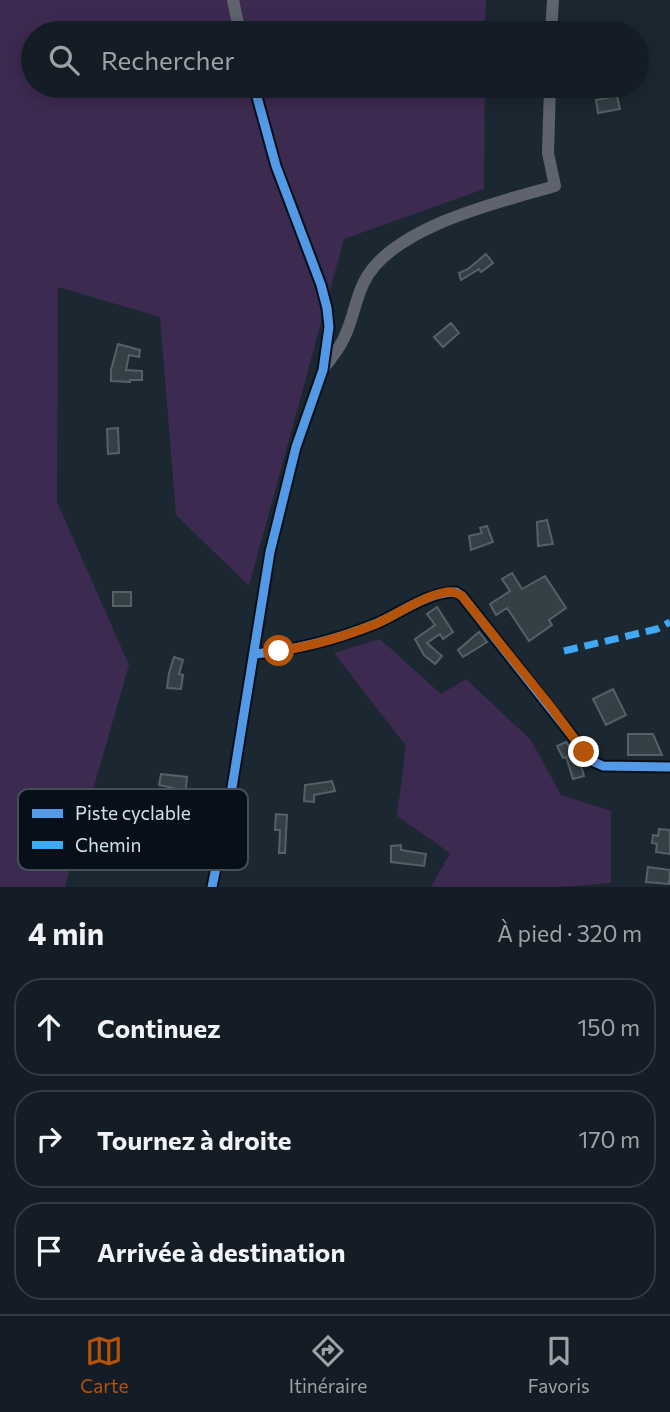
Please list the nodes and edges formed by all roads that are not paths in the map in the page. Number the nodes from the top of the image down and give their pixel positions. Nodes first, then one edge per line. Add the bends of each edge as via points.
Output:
1 (233, 0) edge
2 (553, 0) edge
3 (237, 21) edge
4 (552, 21) edge
5 (257, 98) edge
6 (550, 98) edge
7 (323, 370) junction
8 (254, 654) junction
9 (670, 767) edge
10 (232, 789) edge

1 - 3 street
2 - 4 street
5 - 7 street via 276,166 327,309
6 - 7 street via 548,153 555,186 453,217 388,254 363,284 345,336
7 - 8 street via 287,478
8 - 9 street via 303,648 341,637 430,597 456,592 592,761 603,766
8 - 10 street

